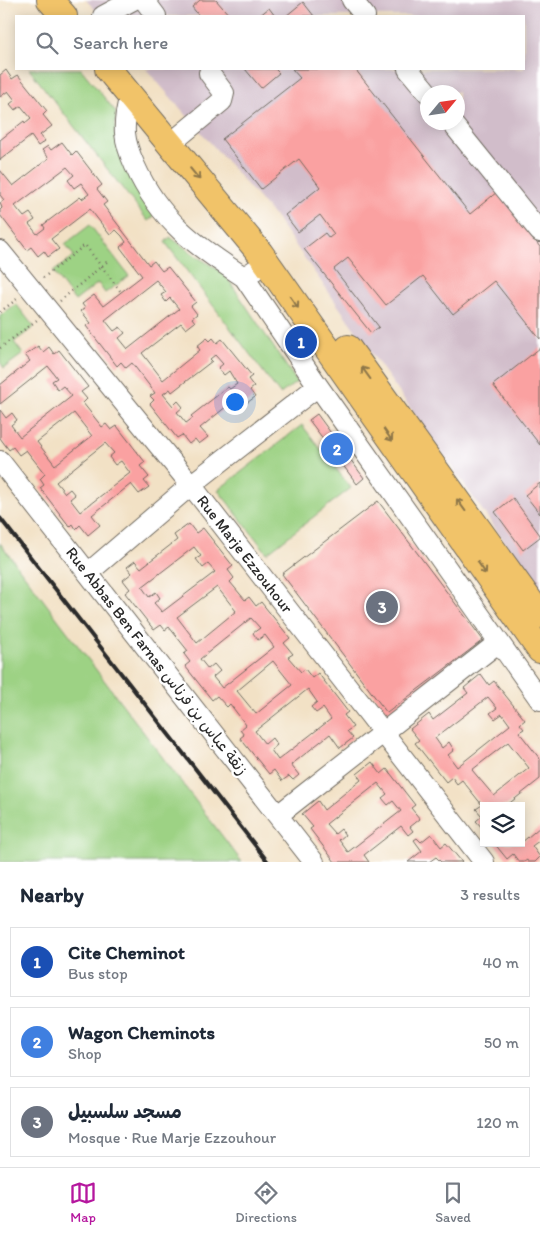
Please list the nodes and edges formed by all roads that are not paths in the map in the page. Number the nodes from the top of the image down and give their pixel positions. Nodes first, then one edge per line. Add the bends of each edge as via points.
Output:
1 (50, 0) edge
2 (71, 0) edge
3 (133, 0) edge
4 (144, 0) edge
5 (352, 0) edge
6 (63, 15) edge
7 (83, 15) edge
8 (105, 15) edge
9 (155, 15) edge
10 (364, 15) edge
11 (109, 70) edge
12 (130, 70) edge
13 (409, 70) edge
14 (209, 73) dead end
15 (421, 85) edge
16 (130, 94) junction
17 (457, 130) edge
18 (177, 139) junction
19 (540, 232) edge
20 (0, 251) edge
21 (266, 263) junction
22 (244, 277) junction
23 (318, 386) junction
24 (0, 461) edge
25 (191, 485) junction
26 (88, 573) junction
27 (540, 615) edge
28 (499, 642) junction
29 (540, 650) edge
30 (540, 700) edge
31 (384, 731) junction
32 (278, 815) junction
33 (314, 862) edge
34 (484, 862) edge

1 - 6 main road
2 - 7 main road
3 - 8 street
4 - 9 street
5 - 10 street
11 - 16 main road
12 - 18 main road
13 - 15 street
14 - 18 street via 222,89 224,97
16 - 18 main road
16 - 22 street via 125,117 129,152 156,204 178,230
17 - 19 street
18 -> 21 main road
27 -> 18 main road via 273,243
20 - 25 street, Rue Marje Ezzouhour
21 - 22 street
21 -> 29 main road
22 - 23 street
23 - 25 street
23 - 28 street
24 - 26 street, Rue Abbas Ben Farnas زنقة عباس بن فرناس
25 - 26 street
25 - 31 street, Rue Marje Ezzouhour
26 - 32 street, Rue Abbas Ben Farnas زنقة عباس بن فرناس
28 - 30 street
28 - 31 street
31 - 32 street
31 - 34 street, Rue Marje Ezzouhour
32 - 33 street, Rue Abbas Ben Farnas زنقة عباس بن فرناس

